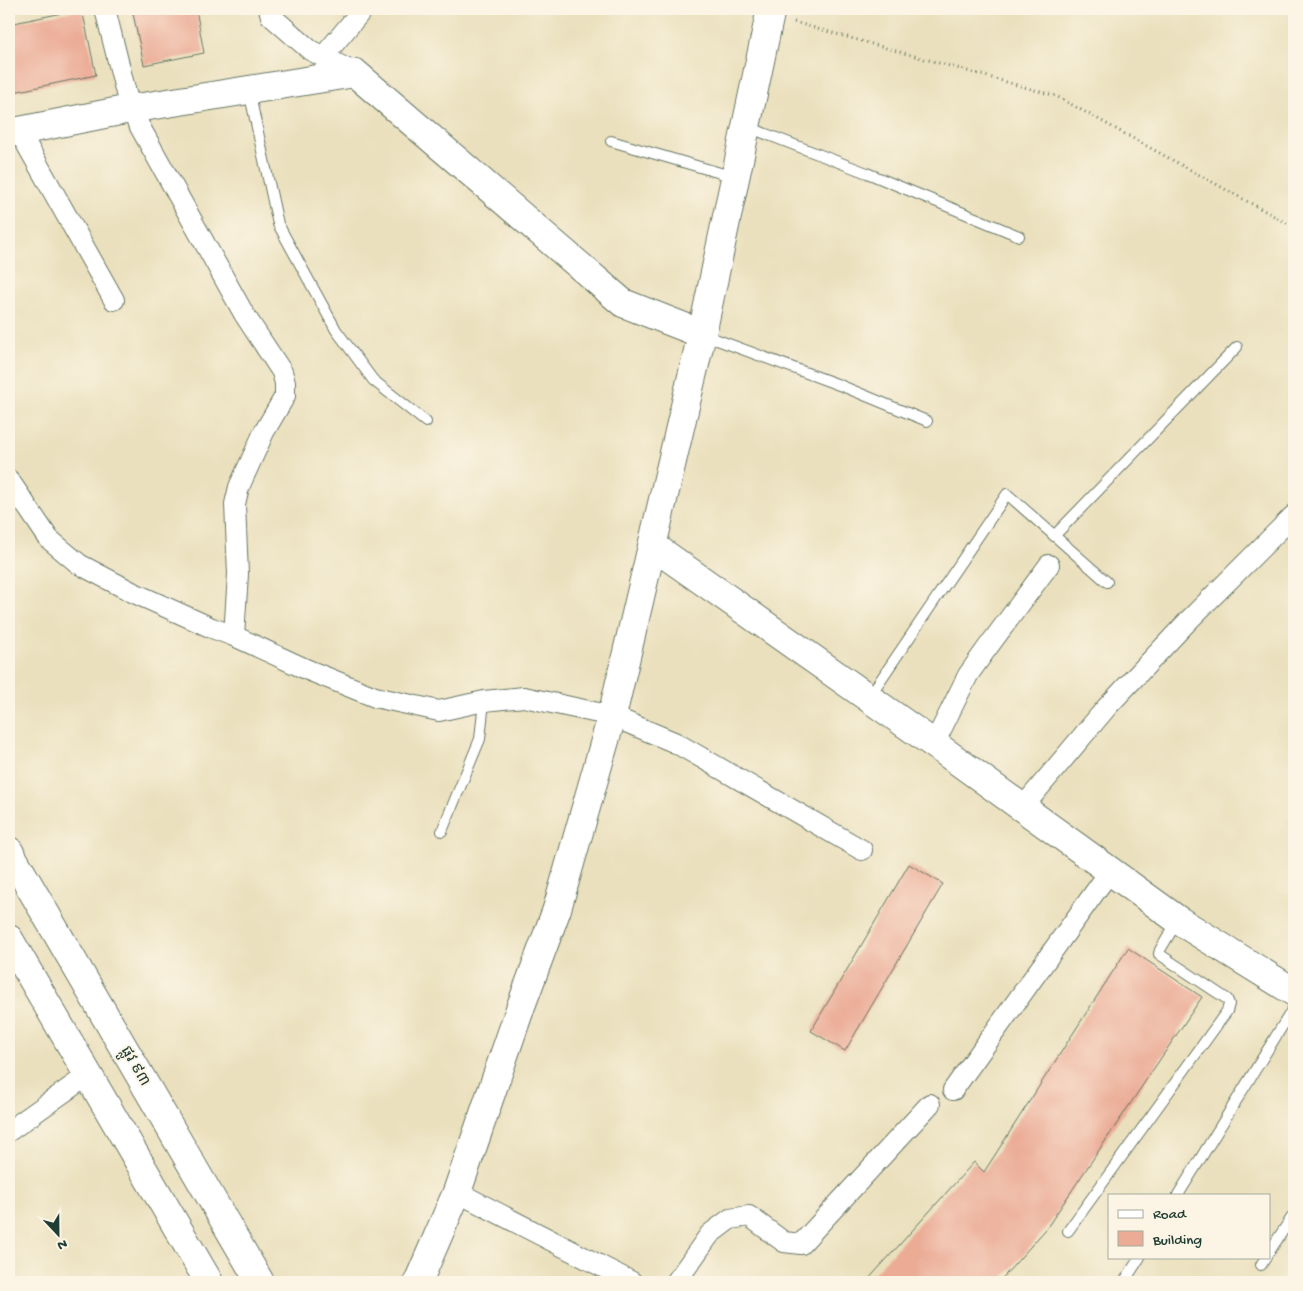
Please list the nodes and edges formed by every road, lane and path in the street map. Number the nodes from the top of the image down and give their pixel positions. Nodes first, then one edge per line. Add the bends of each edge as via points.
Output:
1 (105, 9) edge
2 (269, 9) edge
3 (364, 9) edge
4 (770, 12) edge
5 (323, 57) junction
6 (355, 73) junction
7 (249, 90) junction
8 (130, 109) junction
9 (746, 126) junction
10 (14, 132) edge
11 (611, 141) dead end
12 (735, 178) junction
13 (1294, 228) edge
14 (1019, 236) dead end
15 (114, 300) dead end
16 (702, 334) junction
17 (1238, 347) dead end
18 (927, 420) dead end
19 (426, 422) dead end
20 (9, 480) edge
21 (1294, 515) edge
22 (1054, 536) junction
23 (653, 546) junction
24 (1048, 565) dead end
25 (1107, 582) dead end
26 (234, 636) junction
27 (868, 698) junction
28 (484, 701) junction
29 (612, 716) junction
30 (934, 744) junction
31 (1022, 808) junction
32 (442, 831) dead end
33 (862, 850) dead end
34 (9, 852) edge
35 (1110, 871) junction
36 (1178, 920) junction
37 (9, 939) edge
38 (1294, 992) edge
39 (1294, 1007) edge
40 (88, 1075) junction
41 (953, 1090) dead end
42 (930, 1104) dead end
43 (9, 1131) edge
44 (457, 1192) junction
45 (1179, 1194) edge
46 (1294, 1214) edge
47 (1068, 1231) dead end
48 (1270, 1250) edge
49 (1139, 1258) edge
50 (209, 1282) edge
51 (260, 1282) edge
52 (418, 1282) edge
53 (632, 1282) edge
54 (676, 1282) edge
55 (1124, 1282) edge

1 - 8 street
2 - 5 street via 271,16 310,50
3 - 5 street
4 - 9 street
4 - 13 path via 1056,96
5 - 6 street
6 - 7 street
6 - 16 street via 623,303
7 - 8 street
7 - 19 lane via 278,224 336,330 373,380
8 - 10 street
8 - 26 street via 244,314 282,372 285,383 284,396 239,487 235,504 238,574
9 - 12 street
9 - 14 lane
10 - 15 street
11 - 12 lane
12 - 16 street
16 - 18 lane
16 - 23 street
17 - 22 lane
20 - 26 street via 49,539 79,564 132,592
21 - 31 street via 1107,706
22 - 25 lane
22 - 27 lane via 1007,494
23 - 27 street
23 - 29 street
24 - 30 street via 968,675
26 - 28 street via 374,697 439,711
27 - 30 street
28 - 29 street via 524,697
28 - 32 lane via 480,739
29 - 33 street via 676,743
29 - 44 street via 558,909
30 - 31 street
31 - 35 street
34 - 51 street, ផ្លូវ ៩៣
35 - 36 street
35 - 41 street
36 - 38 street
36 - 47 lane via 1159,954 1227,999 1227,1011
37 - 40 street
39 - 45 lane
40 - 43 street
40 - 50 street
42 - 54 street via 801,1244 784,1242 749,1216 730,1218 710,1234
44 - 52 street
44 - 53 street
46 - 48 lane
49 - 55 lane

